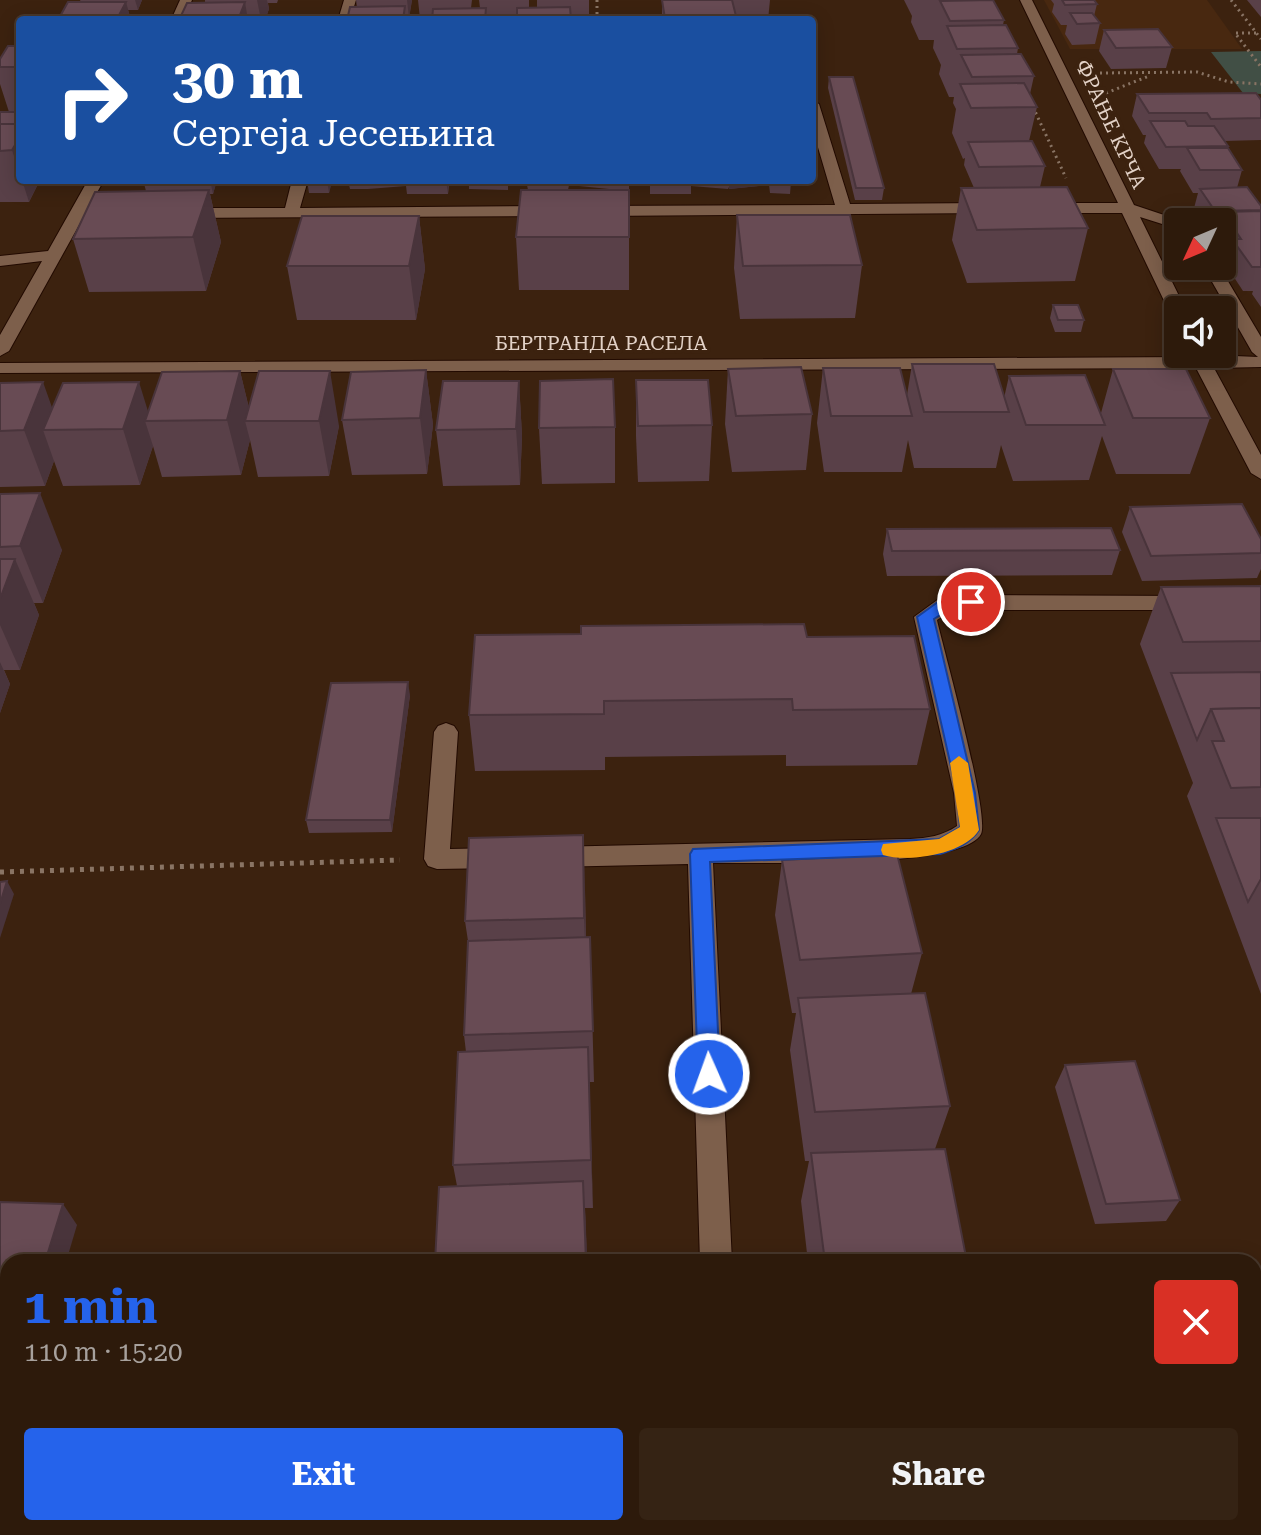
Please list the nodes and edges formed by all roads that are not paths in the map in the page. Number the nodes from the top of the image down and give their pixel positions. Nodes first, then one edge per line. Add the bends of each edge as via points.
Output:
1 (1026, 0) edge
2 (816, 117) edge
3 (94, 184) edge
4 (299, 184) edge
5 (1001, 208) edge
6 (1033, 208) edge
7 (1127, 208) junction
8 (844, 209) junction
9 (157, 213) edge
10 (291, 213) junction
11 (79, 214) junction
12 (101, 214) edge
13 (1164, 220) edge
14 (55, 255) junction
15 (0, 261) edge
16 (1219, 280) edge
17 (1171, 296) edge
18 (0, 351) edge
19 (1261, 352) edge
20 (1164, 358) edge
21 (1236, 360) edge
22 (1261, 362) edge
23 (0, 368) edge
24 (1205, 368) edge
25 (1261, 473) edge
26 (1215, 603) edge
27 (446, 732) dead end
28 (700, 854) junction
29 (716, 1254) edge

1 - 7 street, ФРАЊЕ КРЧА
2 - 8 street
3 - 11 street
4 - 10 street
5 - 8 street
6 - 7 street
7 - 13 street
7 - 17 street, ФРАЊЕ КРЧА
8 - 10 street
9 - 10 street
11 - 12 street
11 - 14 street
14 - 15 street
14 - 18 street
16 - 19 street
20 - 23 street, БЕРТРАНДА РАСЕЛА
21 - 22 street, БЕРТРАНДА РАСЕЛА
24 - 25 street
26 - 28 street via 971,602 934,609 925,617 970,830 940,847
27 - 28 street via 437,859
28 - 29 street

